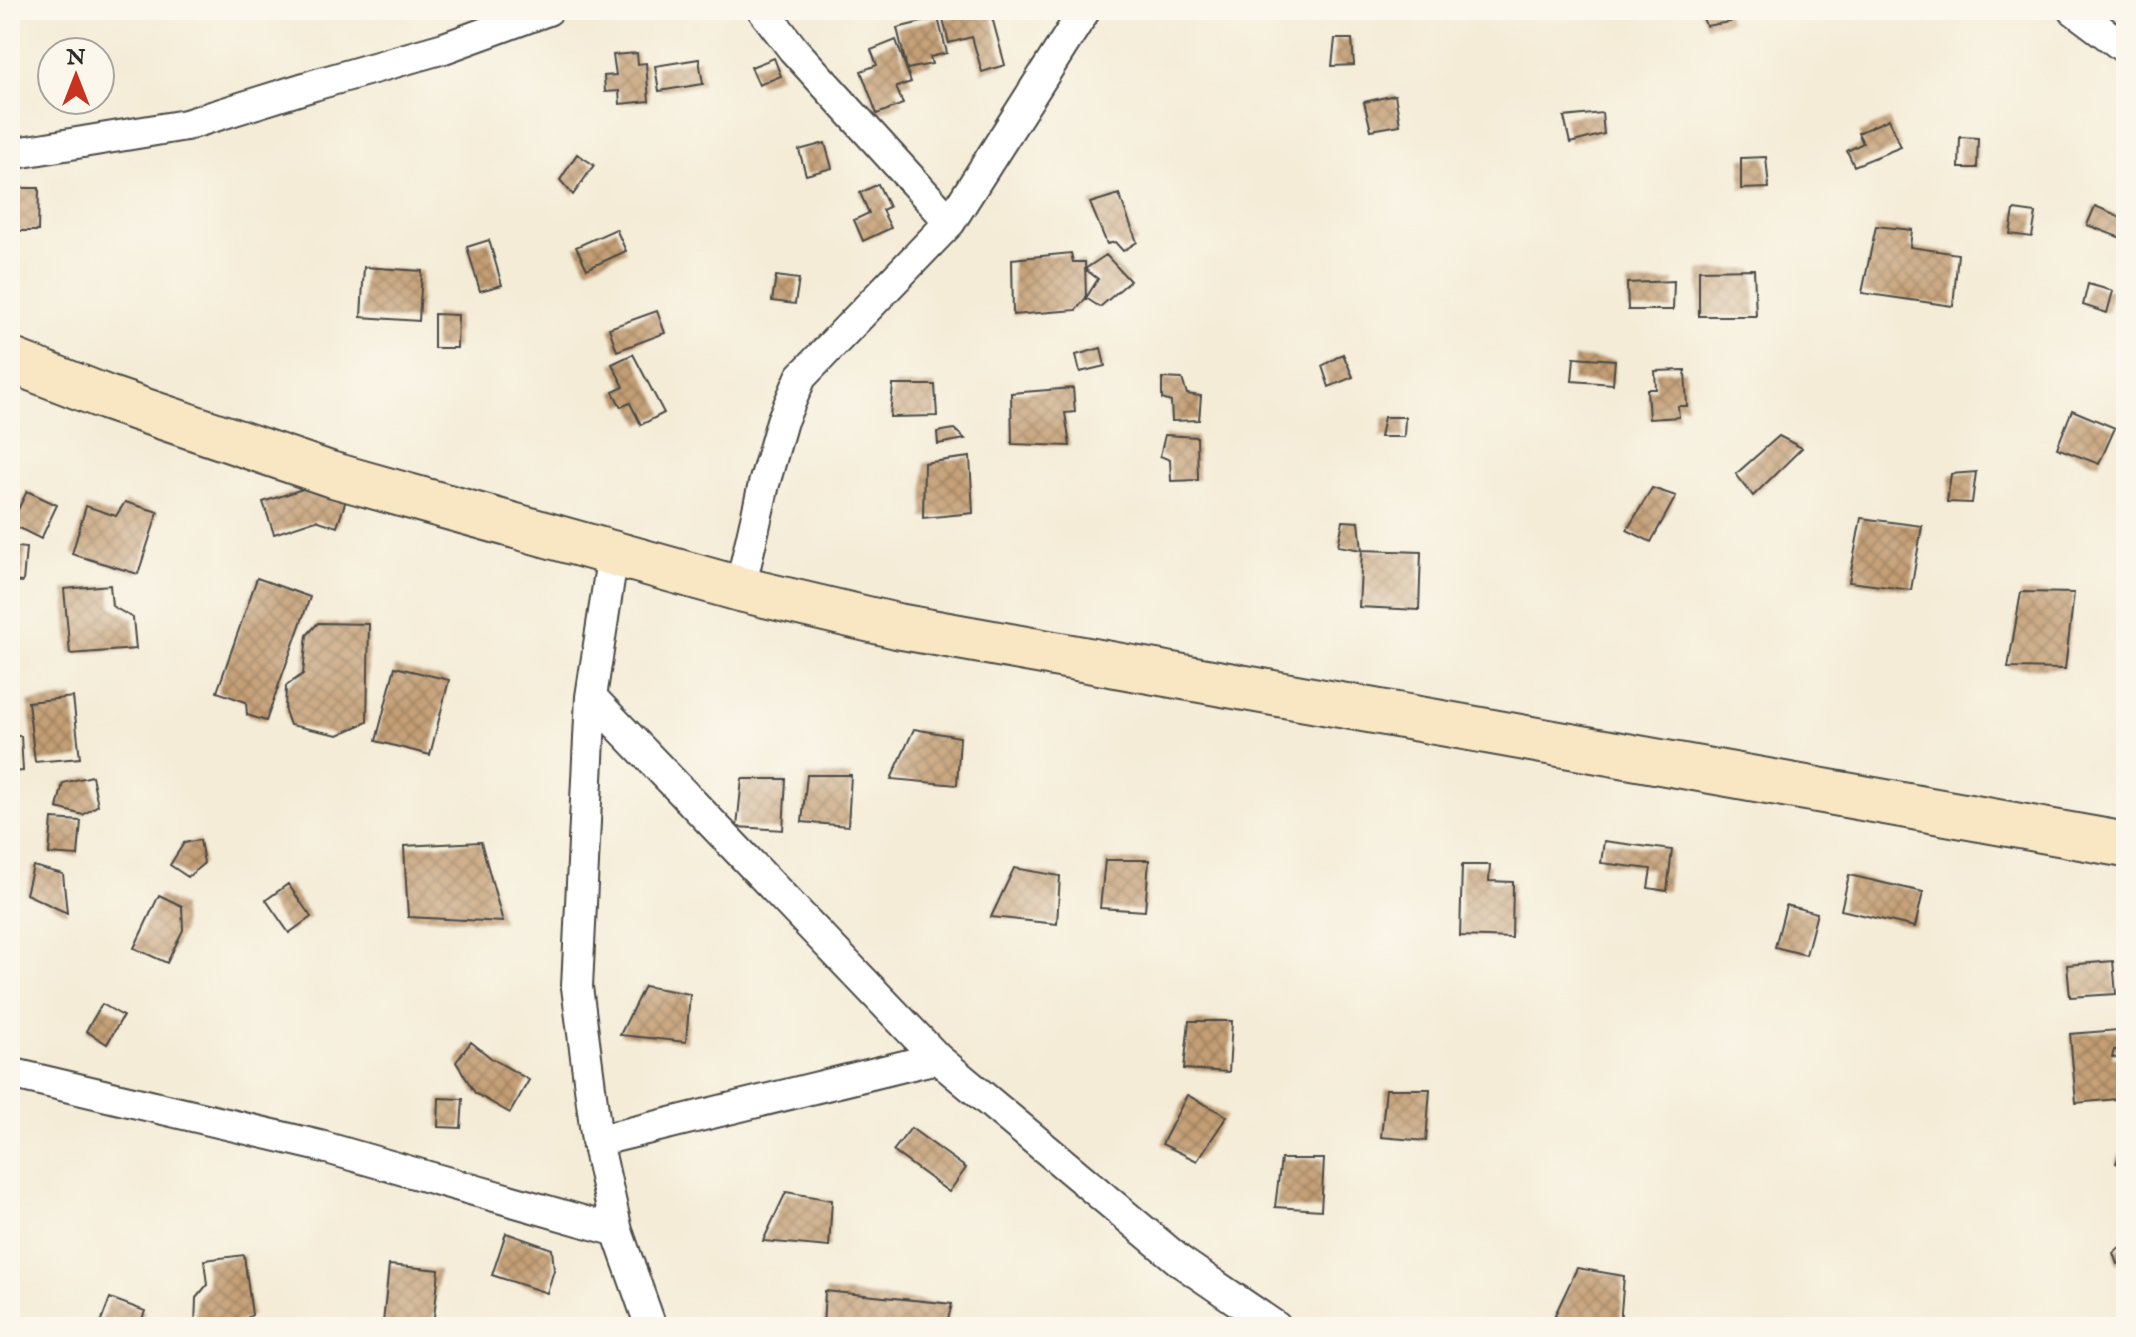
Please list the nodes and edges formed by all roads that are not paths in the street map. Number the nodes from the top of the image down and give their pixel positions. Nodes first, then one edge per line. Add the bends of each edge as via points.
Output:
1 (548, 10) edge
2 (763, 10) edge
3 (1085, 10) edge
4 (2074, 10) edge
5 (2126, 49) edge
6 (10, 154) edge
7 (950, 222) junction
8 (10, 360) edge
9 (613, 553) junction
10 (740, 589) junction
11 (591, 697) junction
12 (2126, 845) edge
13 (937, 1058) junction
14 (10, 1073) edge
15 (597, 1141) junction
16 (617, 1231) junction
17 (651, 1327) edge
18 (1276, 1327) edge

1 - 6 street via 444,48 186,125
2 - 7 street
3 - 7 street
4 - 5 street
7 - 10 street via 801,377 782,421
8 - 9 street via 330,474
9 - 10 street
9 - 11 street
10 - 12 street via 897,626
11 - 13 street
11 - 15 street via 577,987
13 - 15 street
13 - 18 street via 1181,1262
14 - 16 street via 320,1146
15 - 16 street
16 - 17 street

